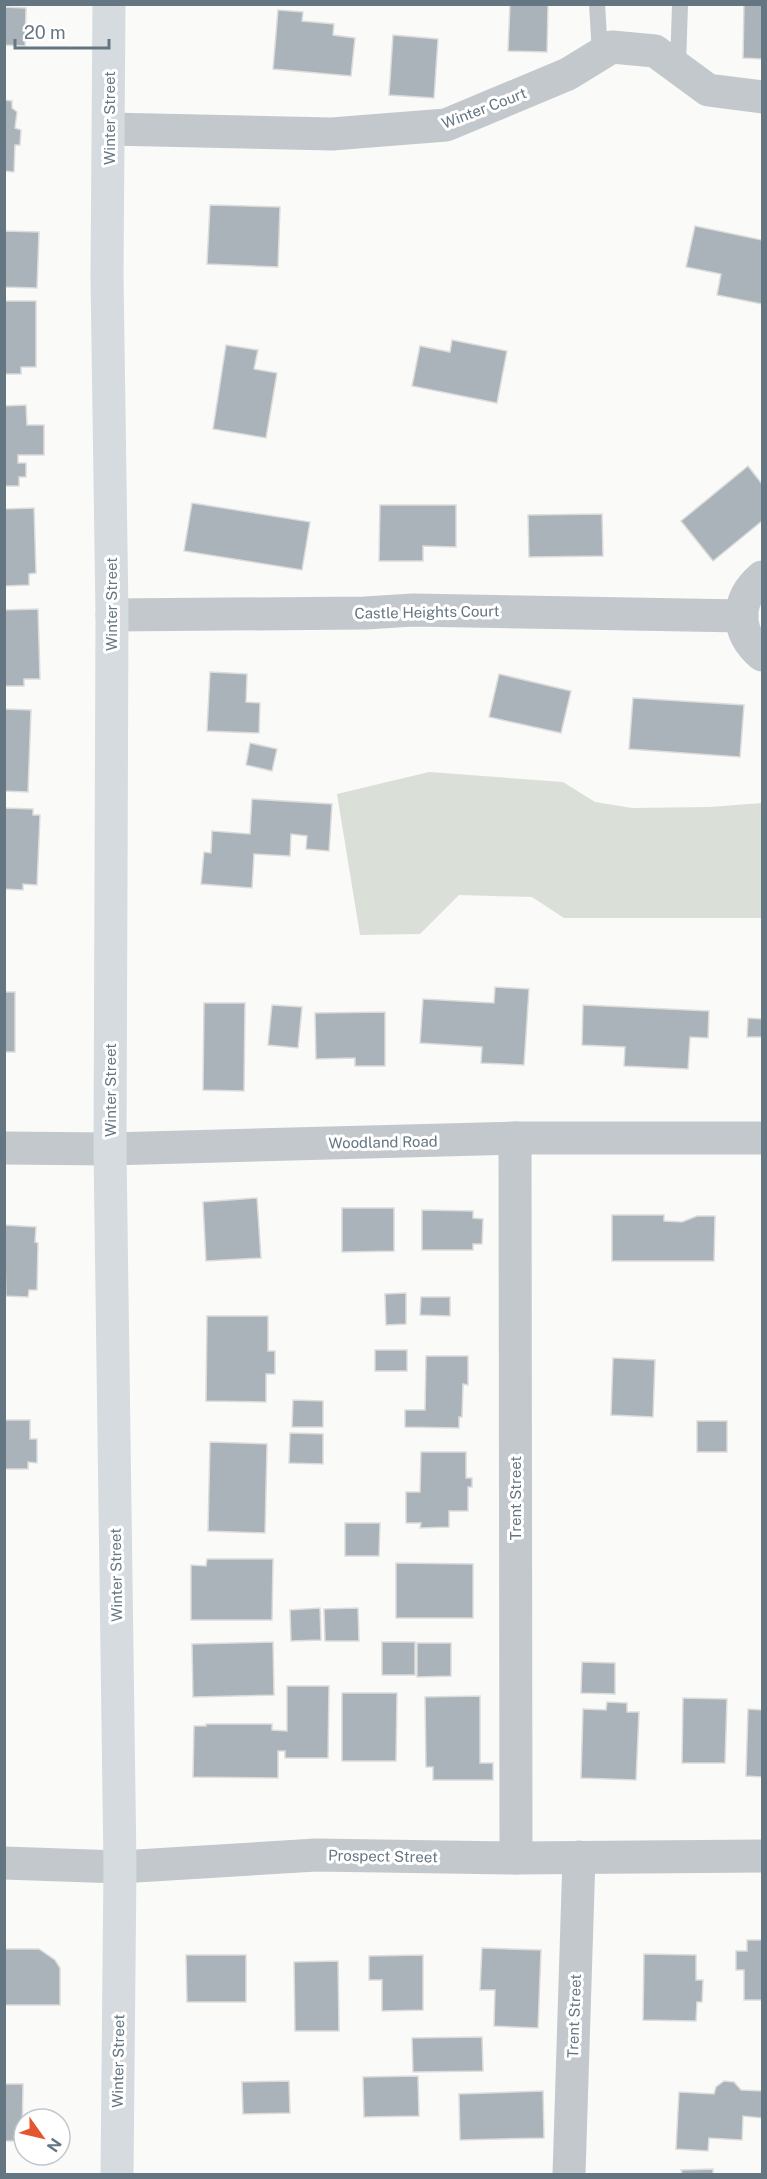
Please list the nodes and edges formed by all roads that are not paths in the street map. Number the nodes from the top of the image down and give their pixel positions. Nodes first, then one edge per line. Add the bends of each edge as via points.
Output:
1 (109, 4) edge
2 (597, 4) edge
3 (680, 4) edge
4 (600, 54) junction
5 (678, 67) junction
6 (762, 97) edge
7 (109, 129) junction
8 (762, 578) edge
9 (112, 615) junction
10 (741, 616) junction
11 (762, 655) edge
12 (515, 1138) junction
13 (762, 1138) edge
14 (4, 1148) edge
15 (110, 1149) junction
16 (762, 1856) edge
17 (579, 1857) junction
18 (516, 1858) junction
19 (4, 1863) edge
20 (120, 1867) junction
21 (117, 2175) edge
22 (569, 2175) edge

1 - 7 main road, Winter Street
2 - 4 lane
3 - 5 lane
4 - 5 street, Winter Court via 612,47 656,51
4 - 7 street, Winter Court via 568,74 447,125 332,134
5 - 6 street, Winter Court via 708,90
7 - 9 main road, Winter Street
8 - 10 street via 744,600
9 - 10 street, Castle Heights Court via 413,610
9 - 15 main road, Winter Street
10 - 11 street via 744,631
12 - 13 street, Woodland Road
12 - 15 street, Woodland Road
12 - 18 street, Trent Street
14 - 15 street, Woodland Road
15 - 20 main road, Winter Street
16 - 17 street, Prospect Street
17 - 18 street, Prospect Street
17 - 22 street, Trent Street
18 - 20 street, Prospect Street via 315,1855
19 - 20 street, Prospect Street
20 - 21 main road, Winter Street

